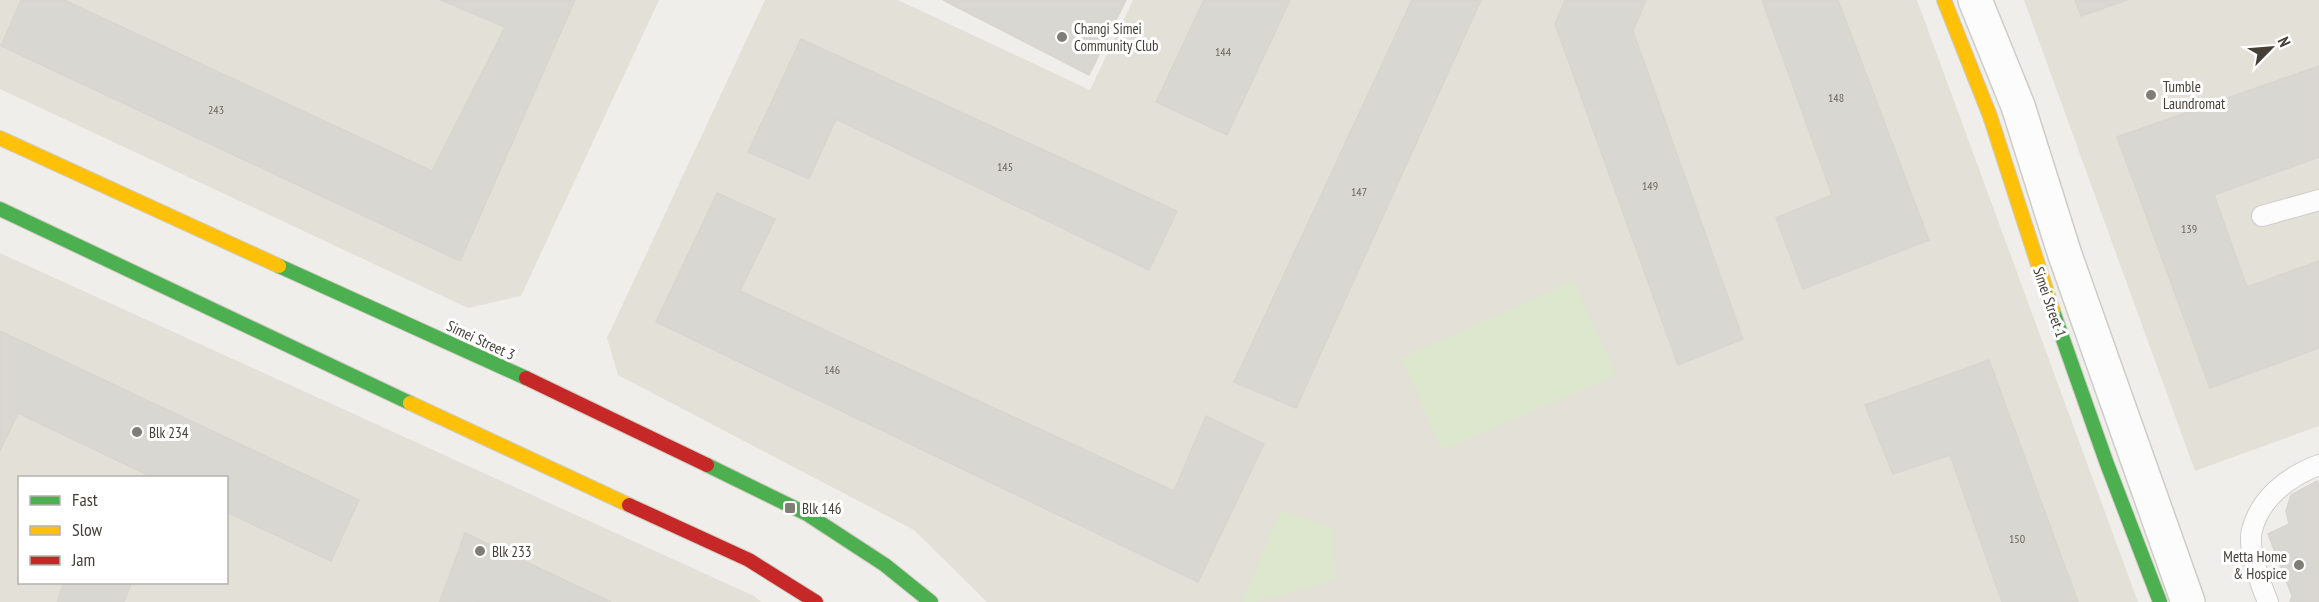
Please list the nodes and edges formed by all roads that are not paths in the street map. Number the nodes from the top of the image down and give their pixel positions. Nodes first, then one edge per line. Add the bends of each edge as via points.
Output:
1 (1944, 0) edge
2 (1975, 0) edge
3 (0, 138) edge
4 (2319, 200) edge
5 (0, 208) edge
6 (2262, 216) dead end
7 (2319, 465) edge
8 (816, 602) edge
9 (931, 602) edge
10 (2160, 602) edge
11 (2187, 602) edge
12 (2268, 602) edge

1 - 10 main road, Simei Street 1 via 1990,116 2060,332
2 - 11 street, Simei Street 1 via 2018,106 2065,255
3 - 9 main road, Simei Street 3 via 541,385 807,514 885,565
4 - 6 lane
5 - 8 main road via 749,560
7 - 12 lane via 2283,485 2265,501 2251,532 2255,567

